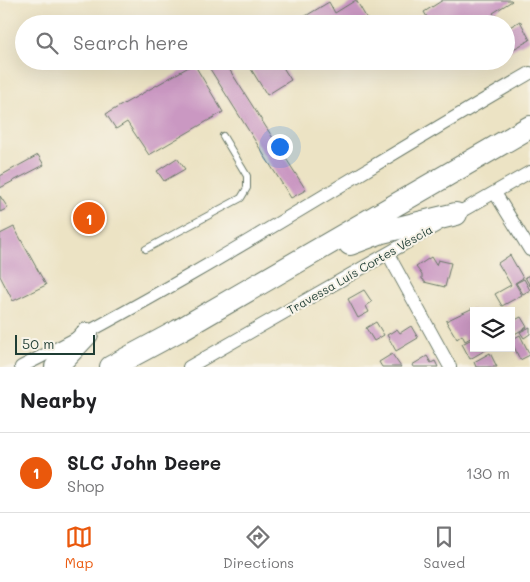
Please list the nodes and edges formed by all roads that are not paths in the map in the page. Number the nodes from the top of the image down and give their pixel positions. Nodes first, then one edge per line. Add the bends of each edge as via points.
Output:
1 (530, 73) edge
2 (530, 127) edge
3 (223, 136) dead end
4 (530, 172) edge
5 (495, 193) junction
6 (456, 214) junction
7 (146, 249) dead end
8 (530, 250) edge
9 (388, 254) junction
10 (288, 268) junction
11 (178, 331) junction
12 (87, 334) junction
13 (21, 367) edge
14 (56, 367) edge
15 (111, 367) edge
16 (127, 367) edge
17 (189, 367) edge
18 (450, 367) edge

1 - 12 street
2 - 10 highway
3 - 7 lane via 247,176 247,188 241,198
4 - 5 street, Travessa Luís Cortes Véscia
5 - 6 street, Travessa Luís Cortes Véscia
5 - 8 street
6 - 9 street, Travessa Luís Cortes Véscia
6 - 10 highway via 382,232
9 - 17 street, Travessa Luís Cortes Véscia
9 - 18 street
10 - 11 highway
11 - 15 highway
11 - 16 highway
12 - 13 street
12 - 14 highway

